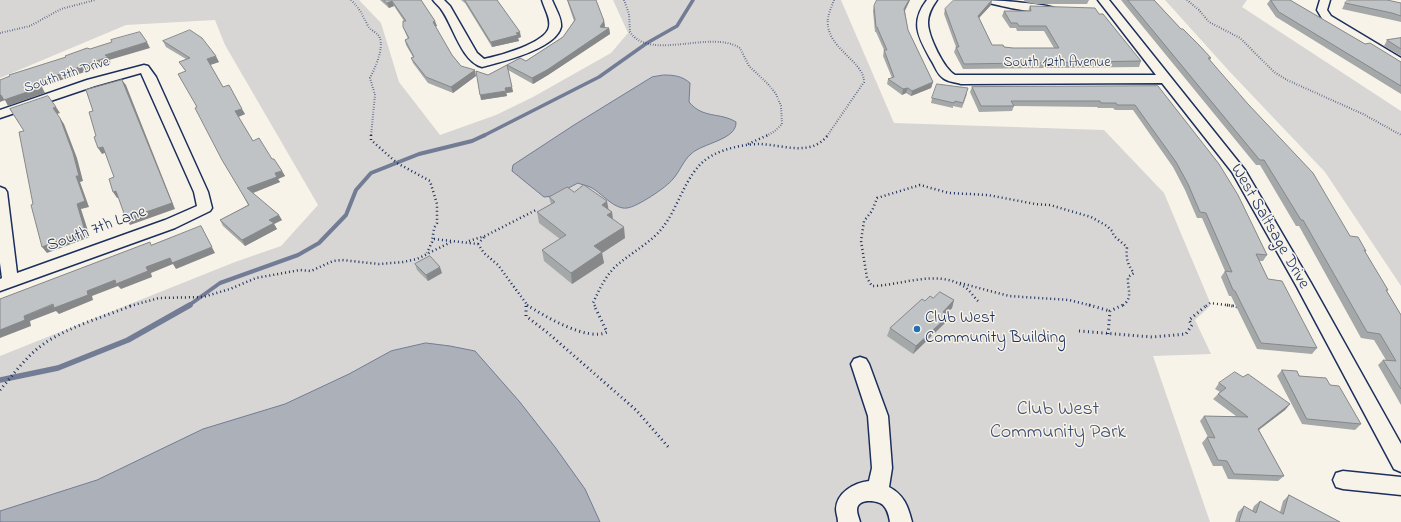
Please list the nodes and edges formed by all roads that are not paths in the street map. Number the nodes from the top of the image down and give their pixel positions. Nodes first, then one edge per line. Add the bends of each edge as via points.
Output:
1 (438, 0) edge
2 (547, 0) edge
3 (932, 0) edge
4 (990, 0) edge
5 (1325, 0) edge
6 (1106, 5) edge
7 (1058, 9) edge
8 (1093, 10) edge
9 (1401, 63) edge
10 (1164, 79) junction
11 (0, 114) edge
12 (0, 192) edge
13 (205, 208) joint
14 (5, 283) edge
15 (860, 364) dead end
16 (1401, 463) edge
17 (1343, 480) dead end
18 (1401, 486) edge
19 (878, 491) junction
20 (849, 522) edge
21 (901, 522) edge

1 - 2 street via 446,8 472,55 482,63 497,60 526,48 553,33 555,25
3 - 10 street, South 12th Avenue via 924,12 923,32 943,71 950,78
4 - 7 street via 1035,8
5 - 9 street via 1322,10 1327,18
6 - 8 street
6 - 10 street, West Saltsage Drive
10 - 16 street, West Saltsage Drive via 1242,176
11 - 13 street, South 7th Drive via 91,83 144,69 150,77 202,192
12 - 14 street
13 - 14 street, South 7th Lane via 170,224
15 - 19 street via 878,416 882,468
17 - 18 street
19 - 20 street via 864,490 853,496 846,513
19 - 21 street via 894,501 899,508

